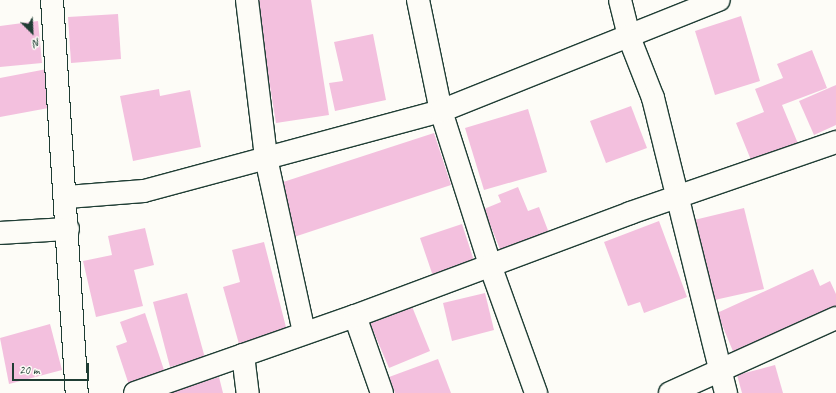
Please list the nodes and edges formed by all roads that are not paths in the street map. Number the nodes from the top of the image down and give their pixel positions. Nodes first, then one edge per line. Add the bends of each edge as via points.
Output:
1 (52, 0) edge
2 (247, 0) edge
3 (418, 0) edge
4 (620, 0) edge
5 (719, 0) edge
6 (629, 37) junction
7 (441, 111) junction
8 (836, 142) edge
9 (266, 158) junction
10 (67, 197) junction
11 (676, 198) junction
12 (68, 229) junction
13 (0, 233) edge
14 (490, 265) junction
15 (356, 316) junction
16 (836, 318) edge
17 (304, 333) junction
18 (243, 355) junction
19 (720, 370) junction
20 (76, 393) edge
21 (135, 393) edge
22 (248, 393) edge
23 (382, 393) edge
24 (536, 393) edge
25 (670, 393) edge
26 (726, 393) edge

1 - 10 street
2 - 9 street
3 - 7 street
4 - 6 street
5 - 6 street
6 - 7 street
6 - 11 street via 653,98
7 - 9 street
7 - 14 street
8 - 11 street
9 - 10 street via 144,191
9 - 17 street
10 - 12 street
11 - 14 street
11 - 19 street
12 - 13 street
12 - 20 street
14 - 15 street
14 - 24 street
15 - 17 street
15 - 23 street
16 - 19 street
17 - 18 street
18 - 21 street
18 - 22 street
19 - 25 street
19 - 26 street

